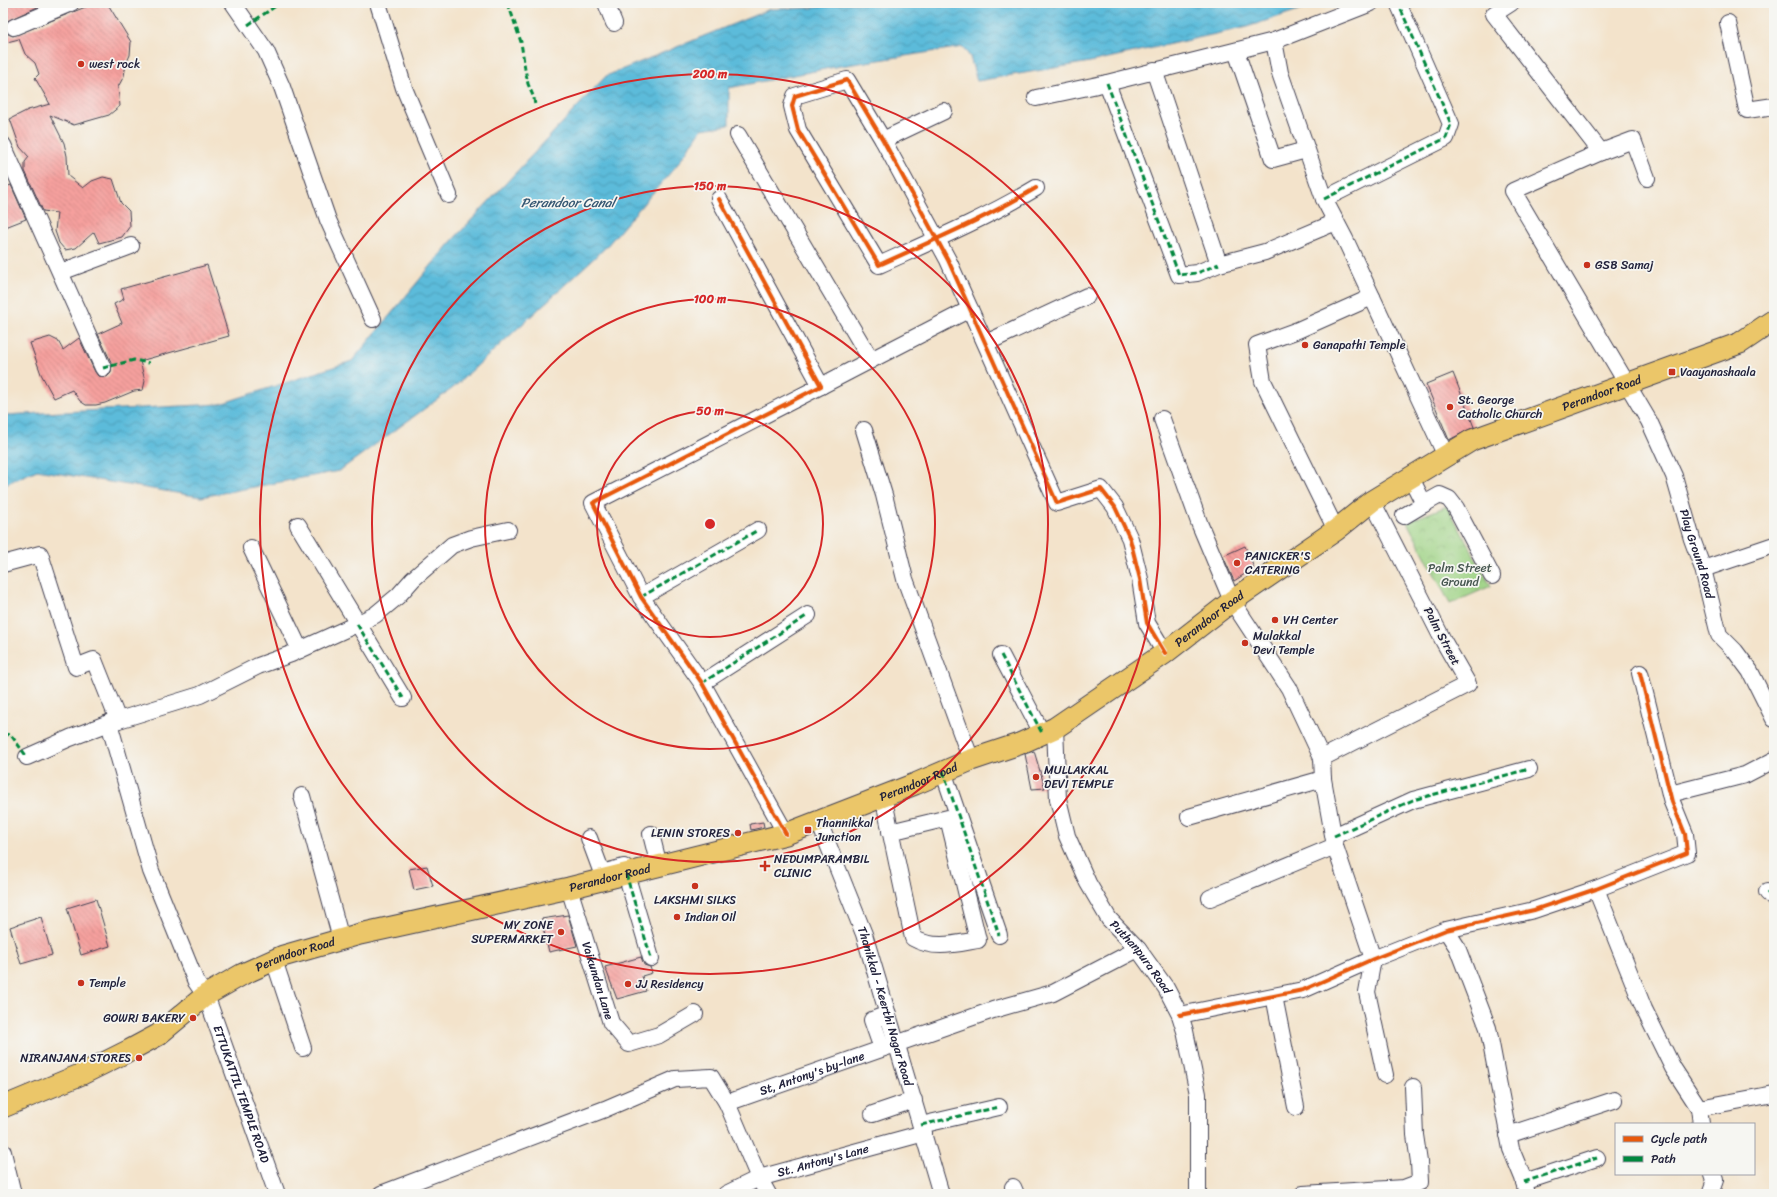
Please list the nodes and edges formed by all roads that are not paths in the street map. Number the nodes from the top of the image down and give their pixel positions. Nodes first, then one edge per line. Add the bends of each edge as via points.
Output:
1 (71, 3) edge
2 (233, 3) edge
3 (378, 3) edge
4 (606, 3) edge
5 (1371, 3) edge
6 (1398, 3) edge
7 (1511, 3) edge
8 (44, 8) edge
9 (614, 23) dead end
10 (1728, 23) dead end
11 (14, 27) dead end
12 (1274, 41) junction
13 (1236, 51) junction
14 (1154, 70) junction
15 (1107, 82) junction
16 (1036, 98) dead end
17 (1774, 106) edge
18 (944, 111) dead end
19 (738, 135) dead end
20 (882, 140) junction
21 (3, 145) edge
22 (1306, 150) junction
23 (1601, 152) junction
24 (1647, 178) dead end
25 (1036, 188) dead end
26 (448, 195) dead end
27 (719, 198) dead end
28 (1324, 199) junction
29 (1336, 222) junction
30 (936, 240) junction
31 (131, 246) dead end
32 (1219, 264) junction
33 (61, 272) junction
34 (1087, 296) dead end
35 (1372, 298) junction
36 (970, 309) junction
37 (373, 319) dead end
38 (1774, 320) edge
39 (986, 343) junction
40 (871, 360) junction
41 (104, 368) dead end
42 (1627, 384) junction
43 (821, 386) junction
44 (1162, 419) dead end
45 (864, 430) dead end
46 (1446, 456) junction
47 (1411, 478) junction
48 (1372, 501) junction
49 (1424, 504) junction
50 (1404, 516) dead end
51 (298, 525) dead end
52 (508, 530) dead end
53 (758, 530) dead end
54 (1336, 530) junction
55 (1774, 545) edge
56 (251, 548) dead end
57 (3, 564) edge
58 (1703, 569) junction
59 (1492, 576) dead end
60 (641, 597) junction
61 (1232, 601) junction
62 (808, 615) dead end
63 (357, 624) junction
64 (300, 650) junction
65 (1165, 653) junction
66 (1001, 655) dead end
67 (1640, 673) dead end
68 (702, 683) junction
69 (403, 698) dead end
70 (1774, 719) edge
71 (113, 722) junction
72 (1049, 731) junction
73 (26, 757) dead end
74 (1322, 758) junction
75 (971, 760) junction
76 (1774, 760) edge
77 (1529, 769) dead end
78 (943, 771) junction
79 (1323, 779) junction
80 (1670, 794) junction
81 (302, 796) dead end
82 (883, 796) junction
83 (1189, 817) dead end
84 (819, 822) junction
85 (890, 832) junction
86 (651, 834) dead end
87 (786, 834) junction
88 (589, 838) dead end
89 (1334, 841) junction
90 (659, 866) junction
91 (626, 874) junction
92 (569, 888) junction
93 (1596, 889) junction
94 (1210, 898) dead end
95 (1446, 930) junction
96 (999, 935) dead end
97 (341, 939) junction
98 (1138, 949) junction
99 (652, 958) dead end
100 (1373, 959) junction
101 (274, 960) junction
102 (206, 995) junction
103 (1274, 996) junction
104 (695, 1014) dead end
105 (888, 1014) junction
106 (1180, 1015) junction
107 (879, 1040) dead end
108 (897, 1044) junction
109 (303, 1048) dead end
110 (1386, 1075) dead end
111 (1412, 1087) dead end
112 (1774, 1094) edge
113 (914, 1100) junction
114 (1614, 1100) dead end
115 (727, 1102) junction
116 (3, 1107) edge
117 (999, 1107) dead end
118 (1296, 1107) dead end
119 (873, 1114) dead end
120 (1700, 1116) edge
121 (922, 1129) junction
122 (1508, 1136) junction
123 (3, 1152) edge
124 (1597, 1158) dead end
125 (1713, 1175) edge
126 (759, 1178) junction
127 (1421, 1188) edge
128 (1526, 1188) edge
129 (13, 1194) edge
130 (277, 1194) edge
131 (380, 1194) edge
132 (726, 1194) edge
133 (768, 1194) edge
134 (941, 1194) edge
135 (1198, 1194) edge
136 (1303, 1194) edge
137 (1710, 1194) edge

1 - 8 street
2 - 37 street via 266,51 282,87 328,220
3 - 26 street via 404,88
4 - 9 street
5 - 12 street
6 - 28 street via 1451,124 1446,138
7 - 23 street via 1494,14
8 - 11 street
10 - 17 street via 1747,110
12 - 13 street
12 - 22 street via 1280,73
13 - 14 street
13 - 22 street via 1273,159
14 - 15 street
14 - 32 street
15 - 16 street
15 - 32 street via 1179,275 1197,273
18 - 20 street
19 - 40 street
20 - 30 street
20 - 30 street via 846,80 795,96 792,106 798,130 879,265
21 - 33 street
22 - 28 street
23 - 24 street via 1633,140
23 - 42 street, Play Ground Road via 1513,191
25 - 30 street via 1006,206
27 - 43 street
28 - 29 street
29 - 32 street via 1266,252
29 - 35 street
30 - 36 street
31 - 33 street
33 - 41 street
34 - 39 street
35 - 46 street
35 - 54 street via 1257,345 1264,381
36 - 39 street
36 - 40 street
38 - 42 main road, Perandoor Road via 1740,343
39 - 65 street via 1058,503 1101,489 1115,507 1130,539 1148,623
40 - 43 street
42 - 46 main road, Perandoor Road via 1472,440
42 - 58 street, Play Ground Road via 1649,421 1674,476
43 - 60 street via 593,503
44 - 61 street via 1200,524
45 - 75 street via 884,495 905,579
46 - 47 main road, Perandoor Road
47 - 48 main road, Perandoor Road
47 - 49 street
48 - 54 main road, Perandoor Road
48 - 74 street, Palm Street via 1468,684
49 - 50 street
49 - 59 street via 1440,495 1449,499
51 - 63 street
52 - 63 street via 452,545 413,579 398,596 375,615
53 - 60 street
54 - 61 main road, Perandoor Road
55 - 58 street
56 - 64 street
57 - 71 street, ETTUKATTIL TEMPLE ROAD via 40,554 76,667 94,660
58 - 70 street, Play Ground Road via 1719,635 1750,671
60 - 68 street
61 - 65 main road, Perandoor Road
61 - 74 street via 1289,688
62 - 68 street
63 - 64 street
63 - 69 street
64 - 71 street via 258,666 200,695
65 - 72 main road, Perandoor Road
66 - 72 street
67 - 80 street
68 - 87 street
71 - 73 street
71 - 102 street, ETTUKATTIL TEMPLE ROAD via 152,871 196,982
72 - 75 main road, Perandoor Road
72 - 98 street, Puthanpura Road via 1058,799 1067,836 1088,883 1109,919
74 - 79 street
75 - 78 main road, Perandoor Road
76 - 80 street via 1745,775
77 - 89 street via 1413,800
78 - 82 main road, Perandoor Road
78 - 96 street
79 - 83 street
79 - 89 street
80 - 93 street via 1685,834 1687,853
81 - 97 street
82 - 84 main road, Perandoor Road
82 - 85 street
84 - 87 main road, Perandoor Road
84 - 105 street, Thanikkal - Keerthi Nagar Road via 864,934
85 - 85 street via 913,938 922,944 945,946 978,940 948,818
86 - 90 street
87 - 90 main road, Perandoor Road
88 - 91 street via 602,873 624,867
89 - 94 street
89 - 100 street
90 - 91 main road, Perandoor Road
91 - 92 main road, Perandoor Road
91 - 99 street
92 - 97 main road, Perandoor Road
92 - 104 street, Vaikundan Lane via 611,1023 629,1044 659,1035
93 - 95 street via 1534,910
93 - 120 street via 1644,1009 1672,1068
95 - 100 street
95 - 122 street via 1456,947 1488,1028
97 - 101 main road, Perandoor Road
98 - 106 street, Puthanpura Road via 1166,988
98 - 108 street, St, Antony's by-lane via 1053,993 993,1010
100 - 103 street via 1303,990
100 - 110 street via 1367,992
101 - 102 main road, Perandoor Road
101 - 109 street
102 - 116 main road, Perandoor Road via 158,1035 82,1074
102 - 130 street, ETTUKATTIL TEMPLE ROAD
103 - 106 street
103 - 118 street
105 - 107 street via 872,1020
105 - 108 street, Thanikkal - Keerthi Nagar Road
106 - 135 street, Puthanpura Road via 1198,1094
108 - 113 street, Thanikkal - Keerthi Nagar Road
108 - 115 street, St, Antony's by-lane
111 - 127 street
112 - 120 street
113 - 119 street
113 - 121 street, Thanikkal - Keerthi Nagar Road
114 - 122 street
115 - 126 street
115 - 131 street via 711,1077 674,1079 605,1109
117 - 121 street, St. Antony's Lane
121 - 126 street, St. Antony's Lane
121 - 134 street, Thanikkal - Keerthi Nagar Road
122 - 128 street
123 - 129 street
124 - 128 street
125 - 137 street via 1715,1180
126 - 132 street, St. Antony's Lane
126 - 133 street
127 - 136 street

